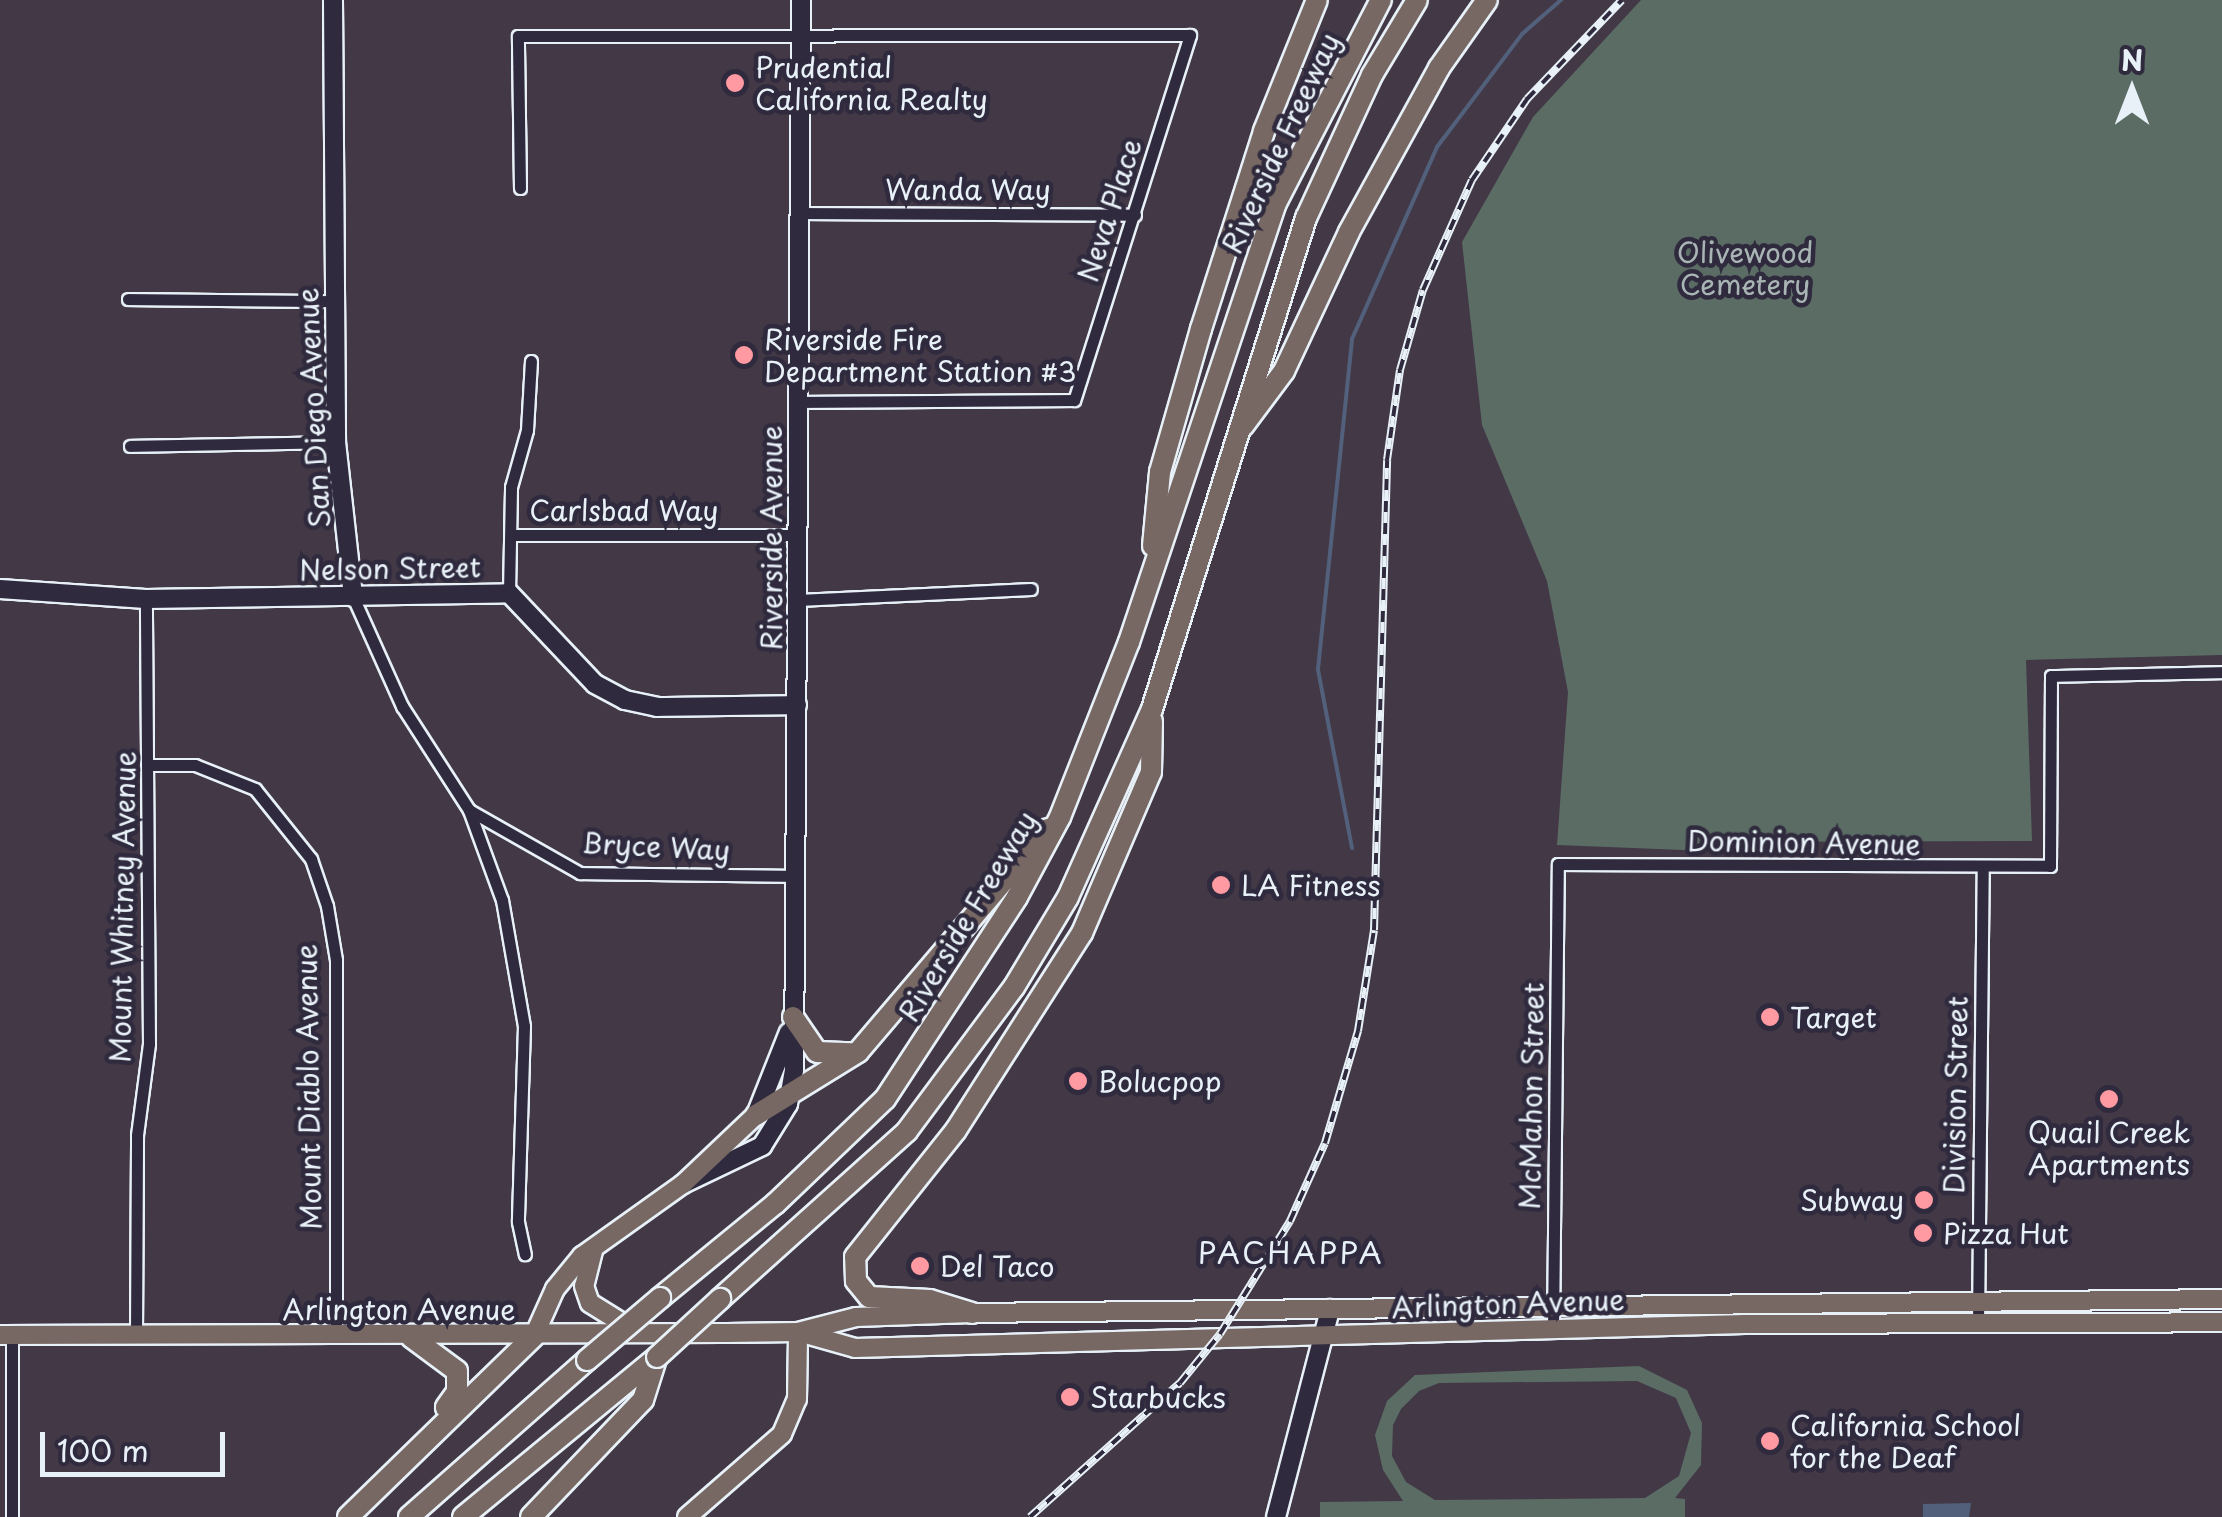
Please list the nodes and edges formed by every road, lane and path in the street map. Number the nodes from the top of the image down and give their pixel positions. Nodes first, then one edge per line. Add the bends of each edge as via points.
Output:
1 (333, 0) edge
2 (801, 0) edge
3 (1317, 0) edge
4 (1381, 0) edge
5 (1417, 0) edge
6 (1486, 0) edge
7 (800, 34) junction
8 (520, 188) dead end
9 (800, 214) junction
10 (1135, 215) junction
11 (128, 299) dead end
12 (334, 301) junction
13 (531, 361) dead end
14 (799, 402) junction
15 (1232, 440) junction
16 (336, 442) junction
17 (130, 446) dead end
18 (511, 534) junction
19 (798, 534) junction
20 (1149, 583) junction
21 (0, 589) edge
22 (1032, 589) dead end
23 (509, 592) junction
24 (353, 597) junction
25 (146, 598) junction
26 (798, 600) junction
27 (2222, 672) edge
28 (797, 705) junction
29 (1152, 709) junction
30 (149, 765) junction
31 (469, 810) junction
32 (1060, 817) junction
33 (1558, 864) joint
34 (1983, 869) junction
35 (795, 876) junction
36 (793, 1017) junction
37 (858, 1052) junction
38 (790, 1091) junction
39 (756, 1115) junction
40 (683, 1184) junction
41 (594, 1246) junction
42 (525, 1254) dead end
43 (2222, 1299) edge
44 (1978, 1300) junction
45 (1554, 1305) junction
46 (1330, 1308) junction
47 (972, 1313) junction
48 (1978, 1322) junction
49 (2222, 1322) edge
50 (1553, 1328) junction
51 (798, 1332) junction
52 (640, 1334) junction
53 (6, 1335) edge
54 (136, 1335) junction
55 (534, 1336) junction
56 (411, 1337) junction
57 (1323, 1337) junction
58 (336, 1338) junction
59 (657, 1357) junction
60 (422, 1441) junction
61 (12, 1517) edge
62 (348, 1517) edge
63 (409, 1517) edge
64 (463, 1517) edge
65 (530, 1517) edge
66 (688, 1517) edge
67 (1276, 1517) edge

1 - 12 street, San Diego Avenue
2 - 7 street, Riverside Avenue
3 - 20 highway via 1259,147 1196,346 1160,472
4 - 20 highway, Riverside Freeway via 1275,206
5 - 15 highway, Riverside Freeway via 1372,75 1306,218
6 - 15 highway via 1395,148 1284,371
7 - 8 street via 518,36
7 - 9 street, Riverside Avenue
7 - 10 street, Neva Place via 1190,35
9 - 10 street, Wanda Way
9 - 14 street, Riverside Avenue
10 - 14 street, Neva Place via 1074,400
11 - 12 street
12 - 16 street, San Diego Avenue
13 - 18 street
14 - 19 street, Riverside Avenue
15 - 29 highway, Riverside Freeway
16 - 17 street
16 - 24 street, San Diego Avenue
18 - 19 street, Carlsbad Way
18 - 23 street
19 - 26 street, Riverside Avenue
20 - 32 highway, Riverside Freeway
21 - 25 street, Nelson Street
22 - 26 street
23 - 24 street, Nelson Street
23 - 28 street, Nelson Street via 595,684 624,700 657,707
24 - 25 street, Nelson Street
24 - 31 street, San Diego Avenue via 402,706
25 - 30 street, Mount Whitney Avenue
26 - 28 street, Riverside Avenue
27 - 34 street, Dominion Avenue via 2050,676 2050,866
28 - 35 street, Riverside Avenue
29 - 47 highway via 1151,772 1082,933 956,1130 855,1257 856,1281 869,1297 930,1300
29 - 59 highway, Riverside Freeway, bridge via 1103,826 1014,987 906,1132
30 - 54 street, Mount Whitney Avenue via 149,1044 138,1135
30 - 58 street, Mount Diablo Avenue via 195,765 255,789 310,859 326,906 336,960
31 - 35 street, Bryce Way via 580,873
31 - 42 street, San Diego Avenue via 502,900 524,1026 518,1222
32 - 37 highway via 1010,866
32 - 63 highway, Riverside Freeway, bridge via 1000,924 885,1100 775,1204
33 - 34 street, Dominion Avenue
33 - 45 street, McMahon Street
34 - 44 street, Division Street
35 - 36 street, Riverside Avenue
36 - 37 highway via 817,1052 832,1058
36 - 38 street, Riverside Avenue
36 - 39 street, Riverside Avenue
37 - 38 highway
38 - 39 highway
38 - 40 street, Riverside Avenue via 762,1146
39 - 40 main road, Riverside Avenue
40 - 41 main road, Riverside Avenue
41 - 52 main road via 584,1286 590,1303
41 - 55 main road, Riverside Avenue via 564,1274
43 - 44 main road, Arlington Avenue
44 - 45 main road, Arlington Avenue
44 - 48 street, Division Street
45 - 46 main road, Arlington Avenue
45 - 50 street, McMahon Street
46 - 47 main road, Arlington Avenue
46 - 57 street
47 - 51 main road, Arlington Avenue via 856,1317
48 - 49 main road, Arlington Avenue
48 - 50 main road, Arlington Avenue
50 - 57 main road, Arlington Avenue
51 - 52 main road, Arlington Avenue
51 - 57 main road, Arlington Avenue via 856,1348
51 - 66 main road via 797,1399 782,1434
52 - 55 main road, Arlington Avenue
53 - 54 main road, Arlington Avenue
53 - 61 street
54 - 58 main road, Arlington Avenue
55 - 56 main road, Arlington Avenue
55 - 60 highway
56 - 58 main road, Arlington Avenue
56 - 60 highway via 450,1360 458,1382
57 - 67 street
59 - 64 highway, Riverside Freeway
59 - 65 highway via 643,1400
60 - 62 highway

